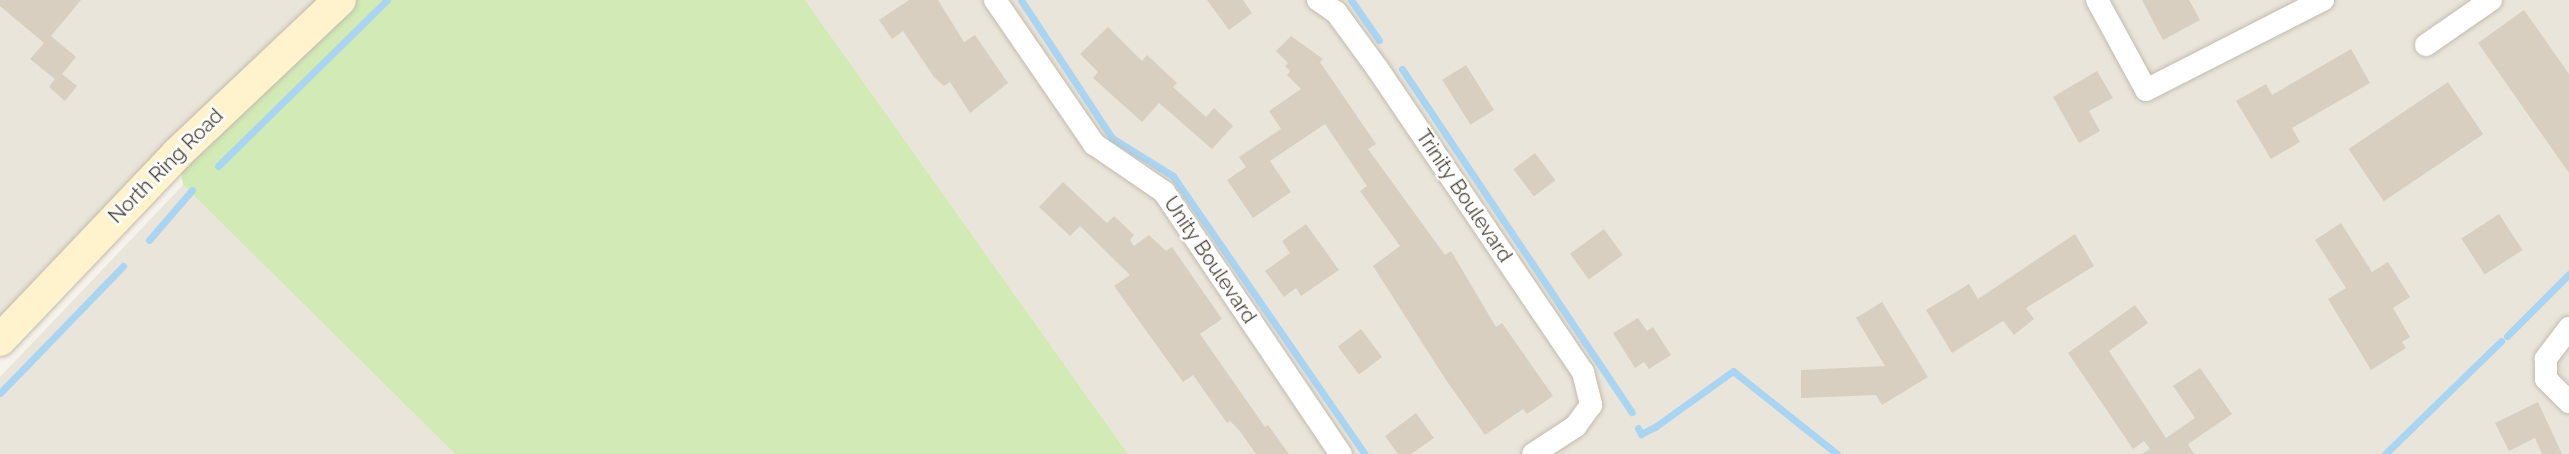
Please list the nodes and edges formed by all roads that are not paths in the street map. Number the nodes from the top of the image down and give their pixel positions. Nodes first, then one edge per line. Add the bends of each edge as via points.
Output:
1 (340, 0) edge
2 (995, 0) edge
3 (1318, 0) edge
4 (2097, 0) edge
5 (2323, 0) edge
6 (2491, 0) edge
7 (2426, 45) dead end
8 (2569, 328) edge
9 (0, 340) edge
10 (2569, 402) edge
11 (1341, 454) edge
12 (1533, 454) edge

1 - 9 main road, North Ring Road via 162,168
2 - 11 street, Unity Boulevard via 1094,144 1164,192
3 - 12 street, Trinity Boulevard via 1336,12 1377,68 1582,372 1591,405 1576,426
4 - 5 street via 2146,90
6 - 7 street
8 - 10 street via 2546,359 2546,379

